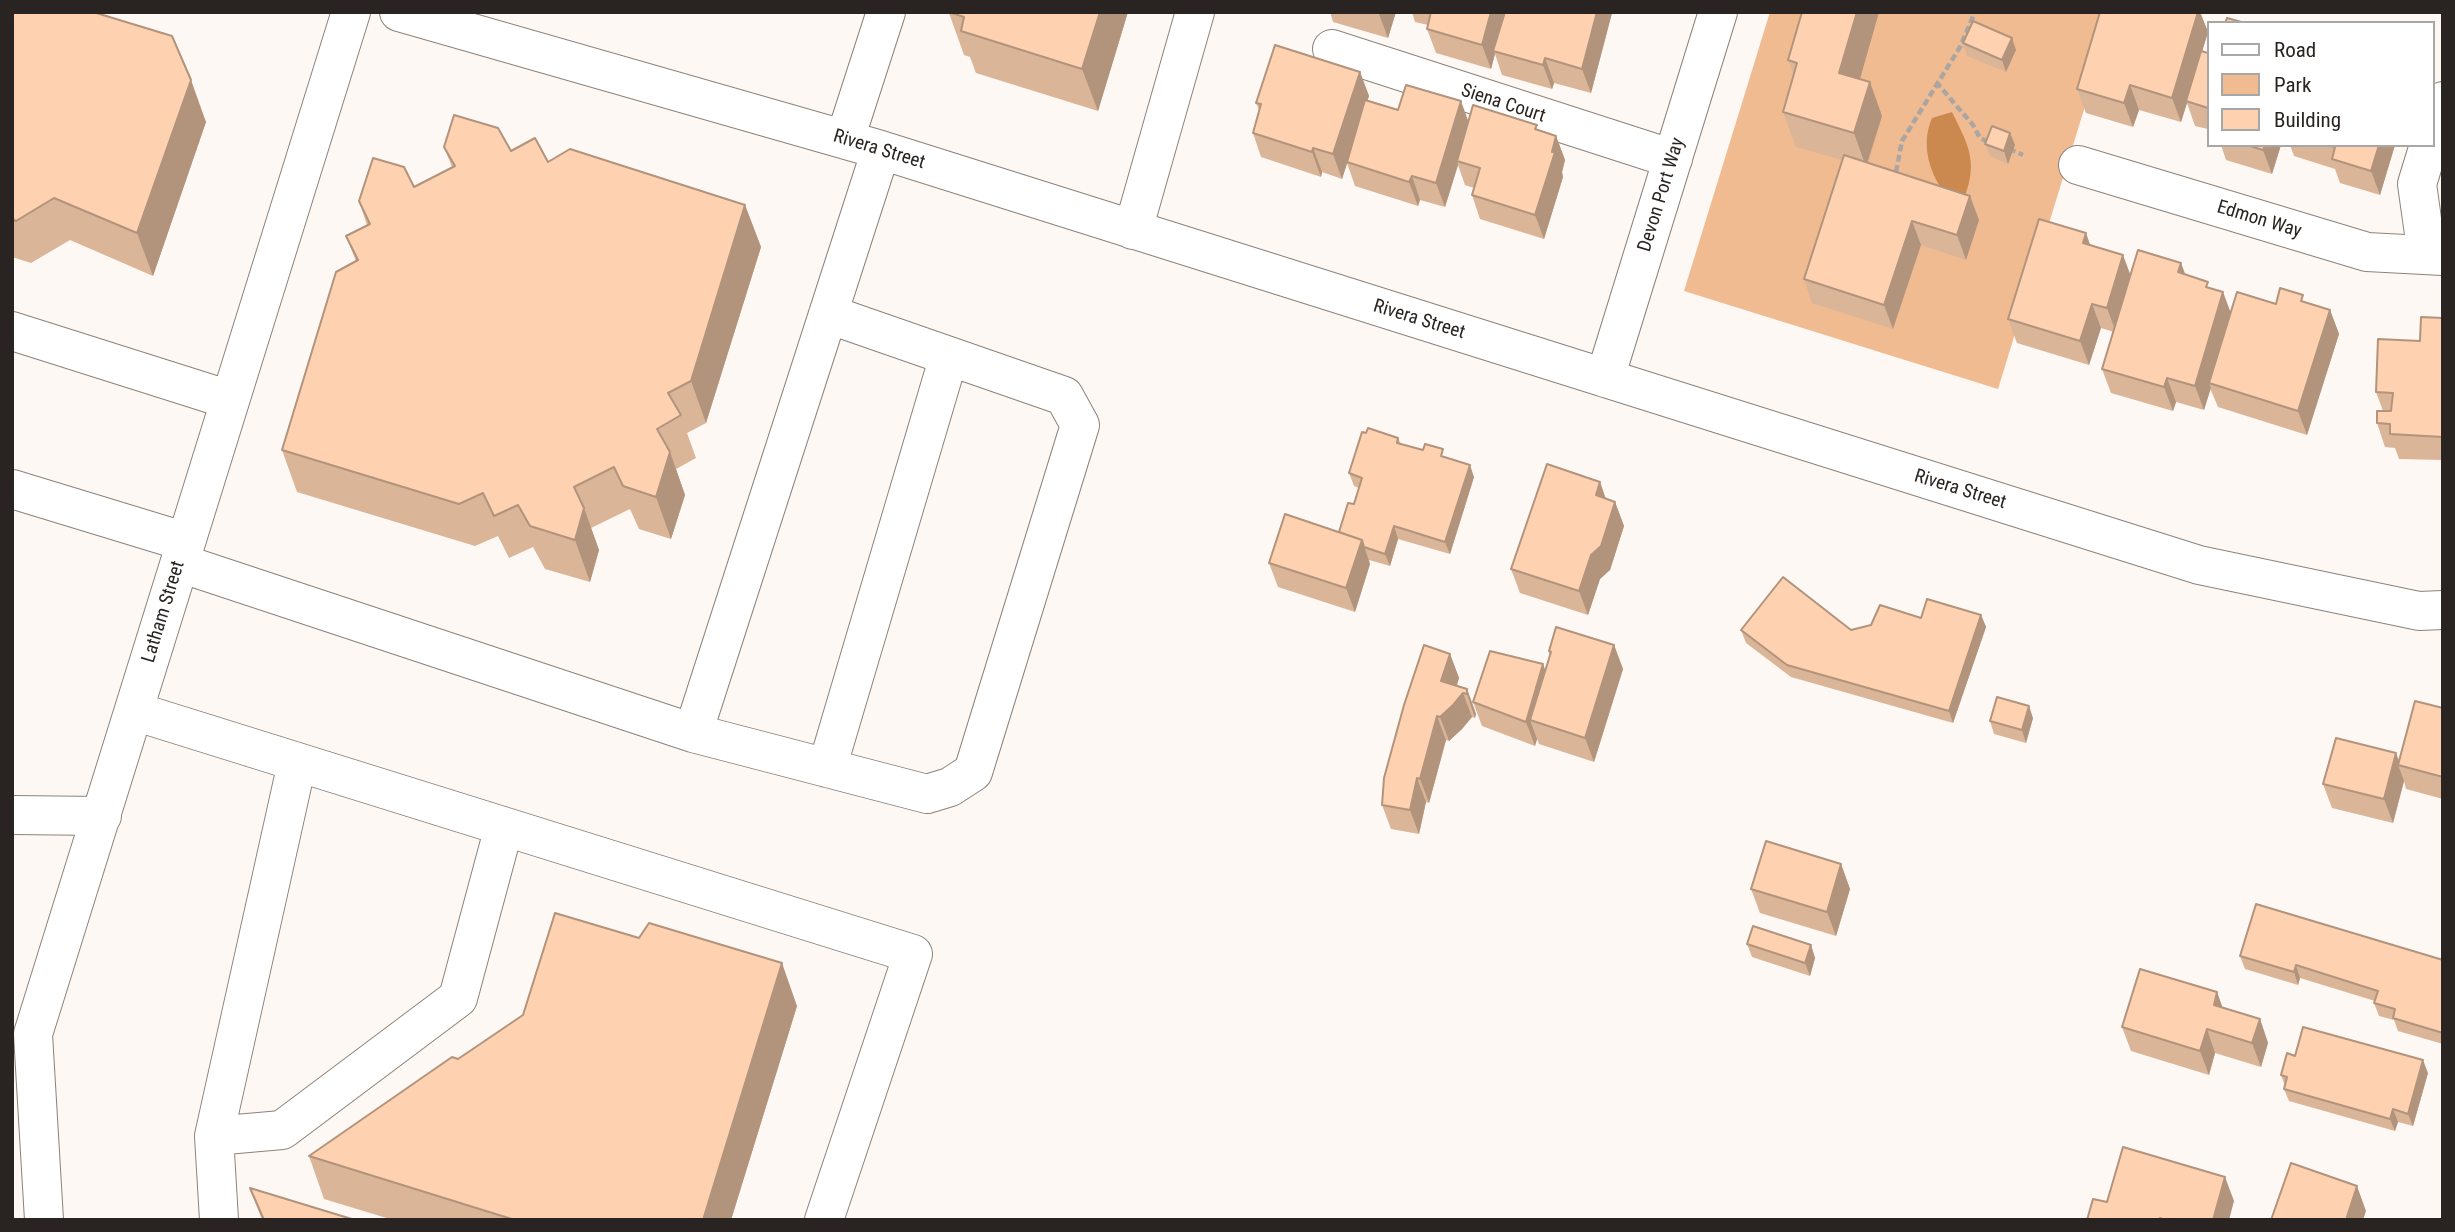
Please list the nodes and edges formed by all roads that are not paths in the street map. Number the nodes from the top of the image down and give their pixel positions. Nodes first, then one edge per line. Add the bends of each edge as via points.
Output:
1 (351, 12) edge
2 (399, 12) edge
3 (886, 12) edge
4 (1195, 12) edge
5 (1718, 12) edge
6 (1332, 49) dead end
7 (2443, 101) edge
8 (2434, 129) edge
9 (845, 139) junction
10 (2428, 147) edge
11 (881, 150) junction
12 (1673, 159) junction
13 (2078, 165) dead end
14 (1133, 230) junction
15 (2435, 256) edge
16 (828, 314) junction
17 (12, 331) edge
18 (949, 356) junction
19 (1605, 379) junction
20 (230, 400) junction
21 (12, 489) edge
22 (183, 553) junction
23 (2443, 610) edge
24 (134, 711) junction
25 (693, 733) junction
26 (297, 763) junction
27 (827, 768) junction
28 (12, 815) edge
29 (102, 816) junction
30 (504, 827) junction
31 (214, 1136) junction
32 (44, 1220) edge
33 (219, 1220) edge
34 (824, 1220) edge

1 - 20 street, Latham Street
2 - 9 street, Rivera Street
3 - 9 street
4 - 14 street
5 - 12 street, Devon Port Way
6 - 12 street, Siena Court
7 - 8 street
9 - 11 street, Rivera Street
10 - 15 street via 2417,184
11 - 14 street, Rivera Street
11 - 16 street
12 - 19 street, Devon Port Way
13 - 15 street, Edmon Way via 2367,252
14 - 19 street, Rivera Street
16 - 18 street
16 - 25 street
17 - 20 street
18 - 27 street
18 - 27 street via 1064,396 1080,425 973,772 950,787 927,794
19 - 23 street, Rivera Street via 2199,565 2419,611
20 - 22 street, Latham Street
21 - 22 street
22 - 24 street, Latham Street
22 - 25 street
24 - 26 street
24 - 29 street, Latham Street
25 - 27 street
26 - 30 street
26 - 31 street
28 - 29 street
29 - 32 street, Latham Street via 33,1034
30 - 31 street via 458,998 282,1130
30 - 34 street via 913,954
31 - 33 street

